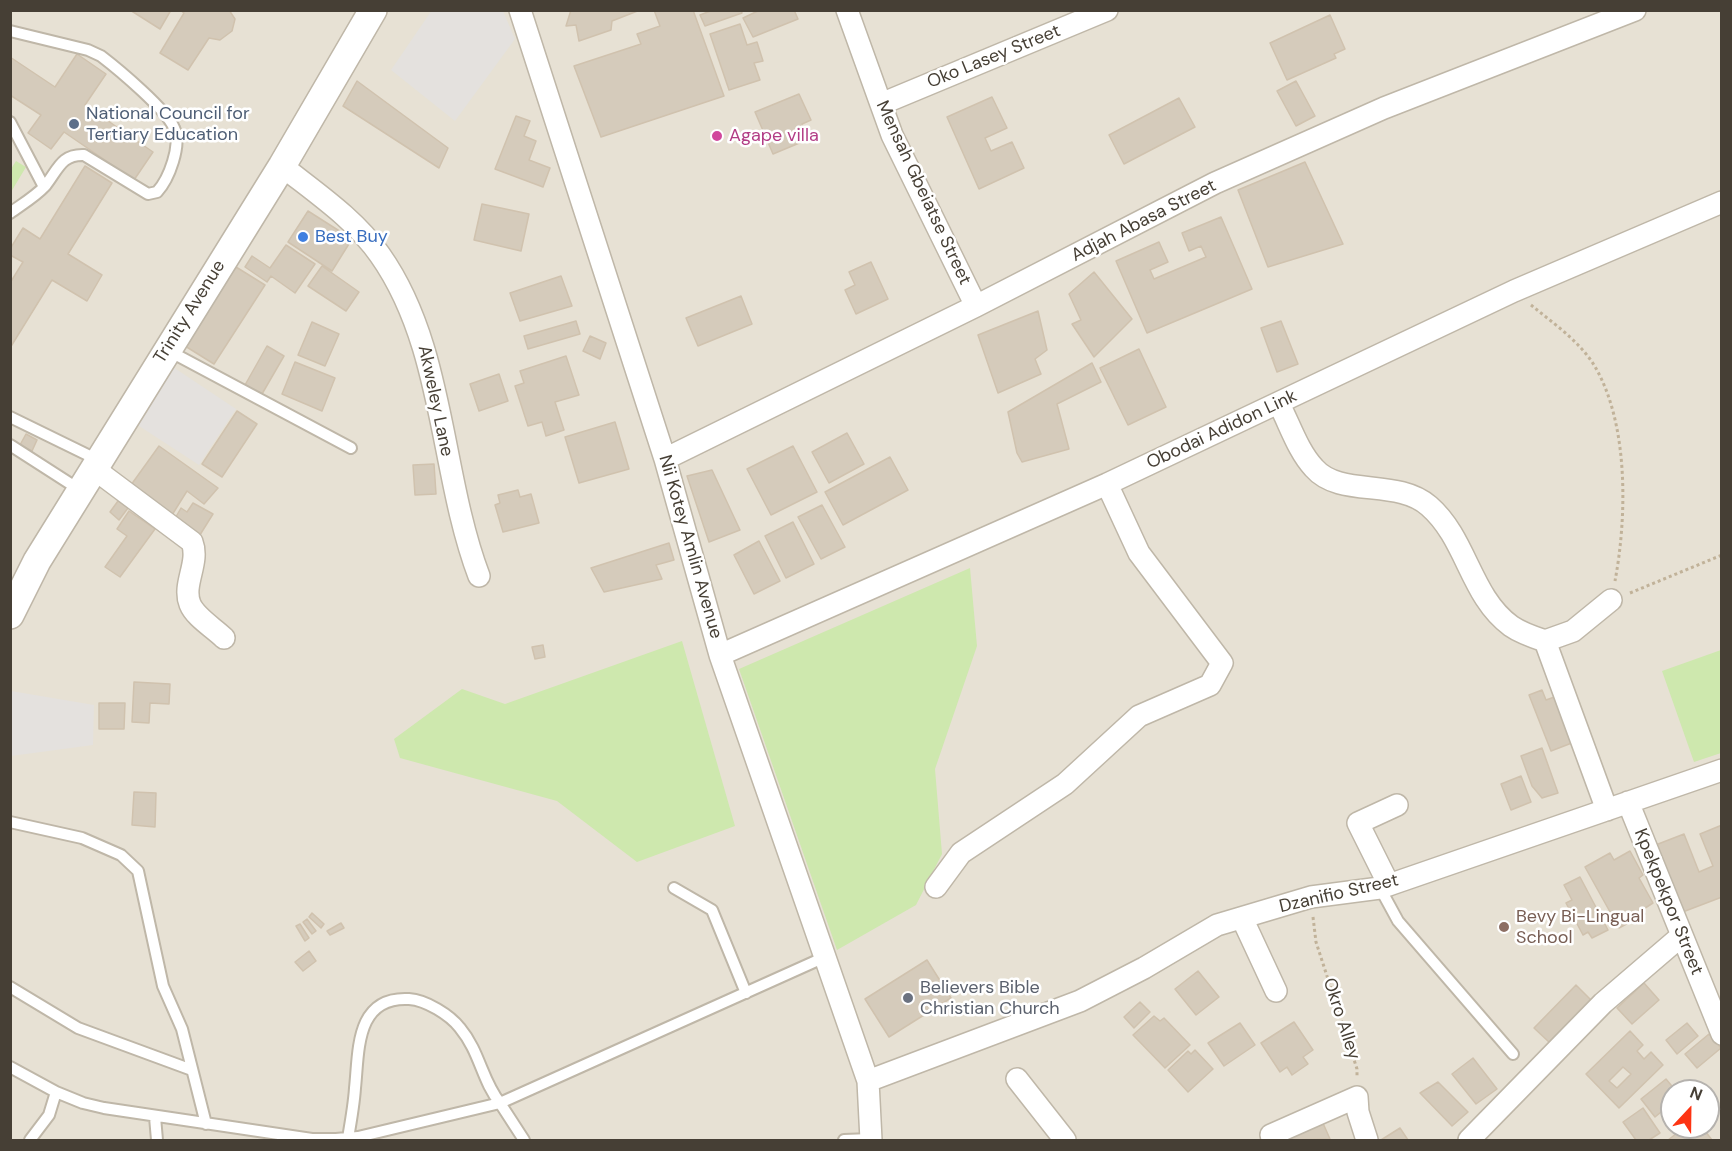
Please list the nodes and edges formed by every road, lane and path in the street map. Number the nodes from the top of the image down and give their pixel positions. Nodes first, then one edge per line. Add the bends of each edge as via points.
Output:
1 (520, 10) edge
2 (847, 10) edge
3 (1107, 10) edge
4 (1635, 10) edge
5 (370, 12) edge
6 (10, 31) edge
7 (881, 104) junction
8 (10, 122) edge
9 (14, 142) edge
10 (282, 166) junction
11 (44, 187) junction
12 (1722, 202) edge
13 (10, 213) edge
14 (1514, 291) junction
15 (976, 306) junction
16 (166, 349) junction
17 (1279, 404) junction
18 (10, 417) edge
19 (10, 445) edge
20 (351, 448) dead end
21 (665, 459) junction
22 (91, 473) junction
23 (1107, 484) junction
24 (1722, 555) edge
25 (479, 576) dead end
26 (1611, 600) junction
27 (10, 615) edge
28 (224, 638) dead end
29 (1545, 641) junction
30 (720, 655) junction
31 (1722, 770) edge
32 (1628, 802) junction
33 (1396, 805) dead end
34 (1607, 810) junction
35 (10, 822) edge
36 (936, 886) dead end
37 (1384, 887) junction
38 (674, 888) dead end
39 (1311, 897) junction
40 (1242, 918) junction
41 (1680, 937) junction
42 (825, 957) junction
43 (10, 987) edge
44 (1276, 991) dead end
45 (746, 993) junction
46 (1715, 999) edge
47 (1722, 1035) edge
48 (1513, 1054) dead end
49 (10, 1067) edge
50 (192, 1070) junction
51 (1017, 1079) dead end
52 (868, 1081) junction
53 (56, 1092) junction
54 (1357, 1097) junction
55 (500, 1103) junction
56 (155, 1117) junction
57 (206, 1124) junction
58 (348, 1138) junction
59 (871, 1139) edge
60 (30, 1140) edge
61 (157, 1140) edge
62 (524, 1140) edge
63 (844, 1140) edge
64 (1065, 1140) edge
65 (1276, 1140) edge
66 (1367, 1140) edge
67 (1469, 1140) edge

1 - 21 street, Nii Kotey Amlin Avenue
2 - 7 street, Mensah Gbeiatse Street
3 - 7 street, Oko Lasey Street
4 - 15 street, Adjah Abasa Street via 1384,108 1236,174
5 - 10 street, Trinity Avenue
6 - 11 lane via 101,56 171,120 176,130 177,143 164,185 157,192 148,194 84,155 72,155 61,162
7 - 15 street, Mensah Gbeiatse Street via 892,135
8 - 9 lane
9 - 11 lane
10 - 16 street, Trinity Avenue
10 - 25 street, Akweley Lane via 337,209 365,237 396,280 426,350 465,537
11 - 13 lane
12 - 14 street, Obodai Adidon Link
14 - 17 street, Obodai Adidon Link
14 - 26 path via 1571,337 1594,365 1611,403 1621,459 1622,543
15 - 21 street, Adjah Abasa Street
16 - 20 lane
16 - 22 street, Trinity Avenue
17 - 23 street, Obodai Adidon Link
17 - 29 street via 1301,448 1322,476 1341,483 1408,492 1429,506 1452,532 1479,590 1499,615 1512,627
18 - 22 lane
19 - 22 lane via 26,457
21 - 30 street, Nii Kotey Amlin Avenue
22 - 27 street, Trinity Avenue via 37,561
22 - 28 street via 192,542 195,560 189,602
23 - 30 street, Obodai Adidon Link
23 - 36 street via 1139,553 1222,663 1221,668 1210,685 1139,716 1065,784 961,853
24 - 26 path
26 - 29 street via 1573,631
29 - 34 street
30 - 42 street, Nii Kotey Amlin Avenue
31 - 32 street, Dzanifio Street
32 - 34 street, Dzanifio Street
32 - 41 street, Kpekpekpor Street
33 - 37 street via 1359,823
34 - 37 street, Dzanifio Street
35 - 50 lane via 82,838 122,855 138,871 163,986 182,1029
37 - 39 street, Dzanifio Street
37 - 48 lane via 1398,921
38 - 45 lane via 712,910
39 - 40 street, Dzanifio Street
39 - 54 path, Okro Alley via 1316,942 1357,1069
40 - 44 street
40 - 52 street, Dzanifio Street via 1217,925 1080,1001
41 - 46 street, Kpekpekpor Street
41 - 67 street via 1603,1003
42 - 45 lane
42 - 52 street, Nii Kotey Amlin Avenue
43 - 50 lane via 78,1028
45 - 55 lane
46 - 47 street, Kpekpekpor Street
49 - 53 lane
50 - 57 lane
51 - 64 street
52 - 59 street, Nii Kotey Amlin Avenue
53 - 56 lane via 83,1103
53 - 60 lane via 49,1115
54 - 65 street via 1271,1135
54 - 66 street
55 - 58 lane
55 - 58 lane via 487,1087 485,1070 458,1025 428,1005 400,999 375,1010 361,1030
55 - 62 lane
56 - 57 lane
56 - 61 lane
57 - 58 lane via 312,1138
59 - 63 lane

